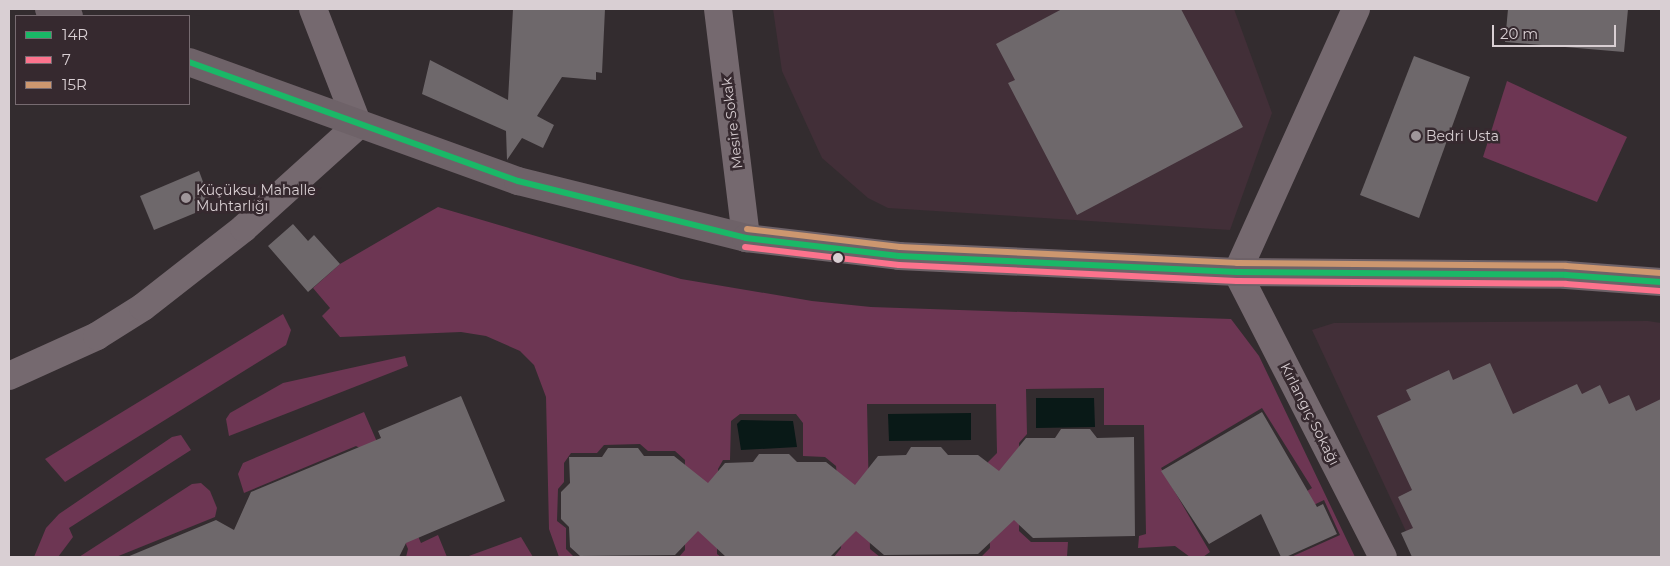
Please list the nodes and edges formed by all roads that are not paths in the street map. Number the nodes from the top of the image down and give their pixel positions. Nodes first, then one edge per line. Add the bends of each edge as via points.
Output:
1 (49, 9) edge
2 (313, 9) edge
3 (718, 9) edge
4 (1356, 9) edge
5 (66, 15) edge
6 (190, 62) edge
7 (358, 125) junction
8 (746, 238) junction
9 (1238, 272) junction
10 (1661, 282) edge
11 (9, 376) edge
12 (1383, 557) edge

1 - 5 street
2 - 7 street
3 - 8 street, Mesire Sokak
4 - 9 street
6 - 7 street
7 - 8 street via 518,181
7 - 11 street via 244,228 144,308 98,336
8 - 9 street via 899,256
9 - 10 street via 1566,275
9 - 12 street, Kırlangıç Sokağı

